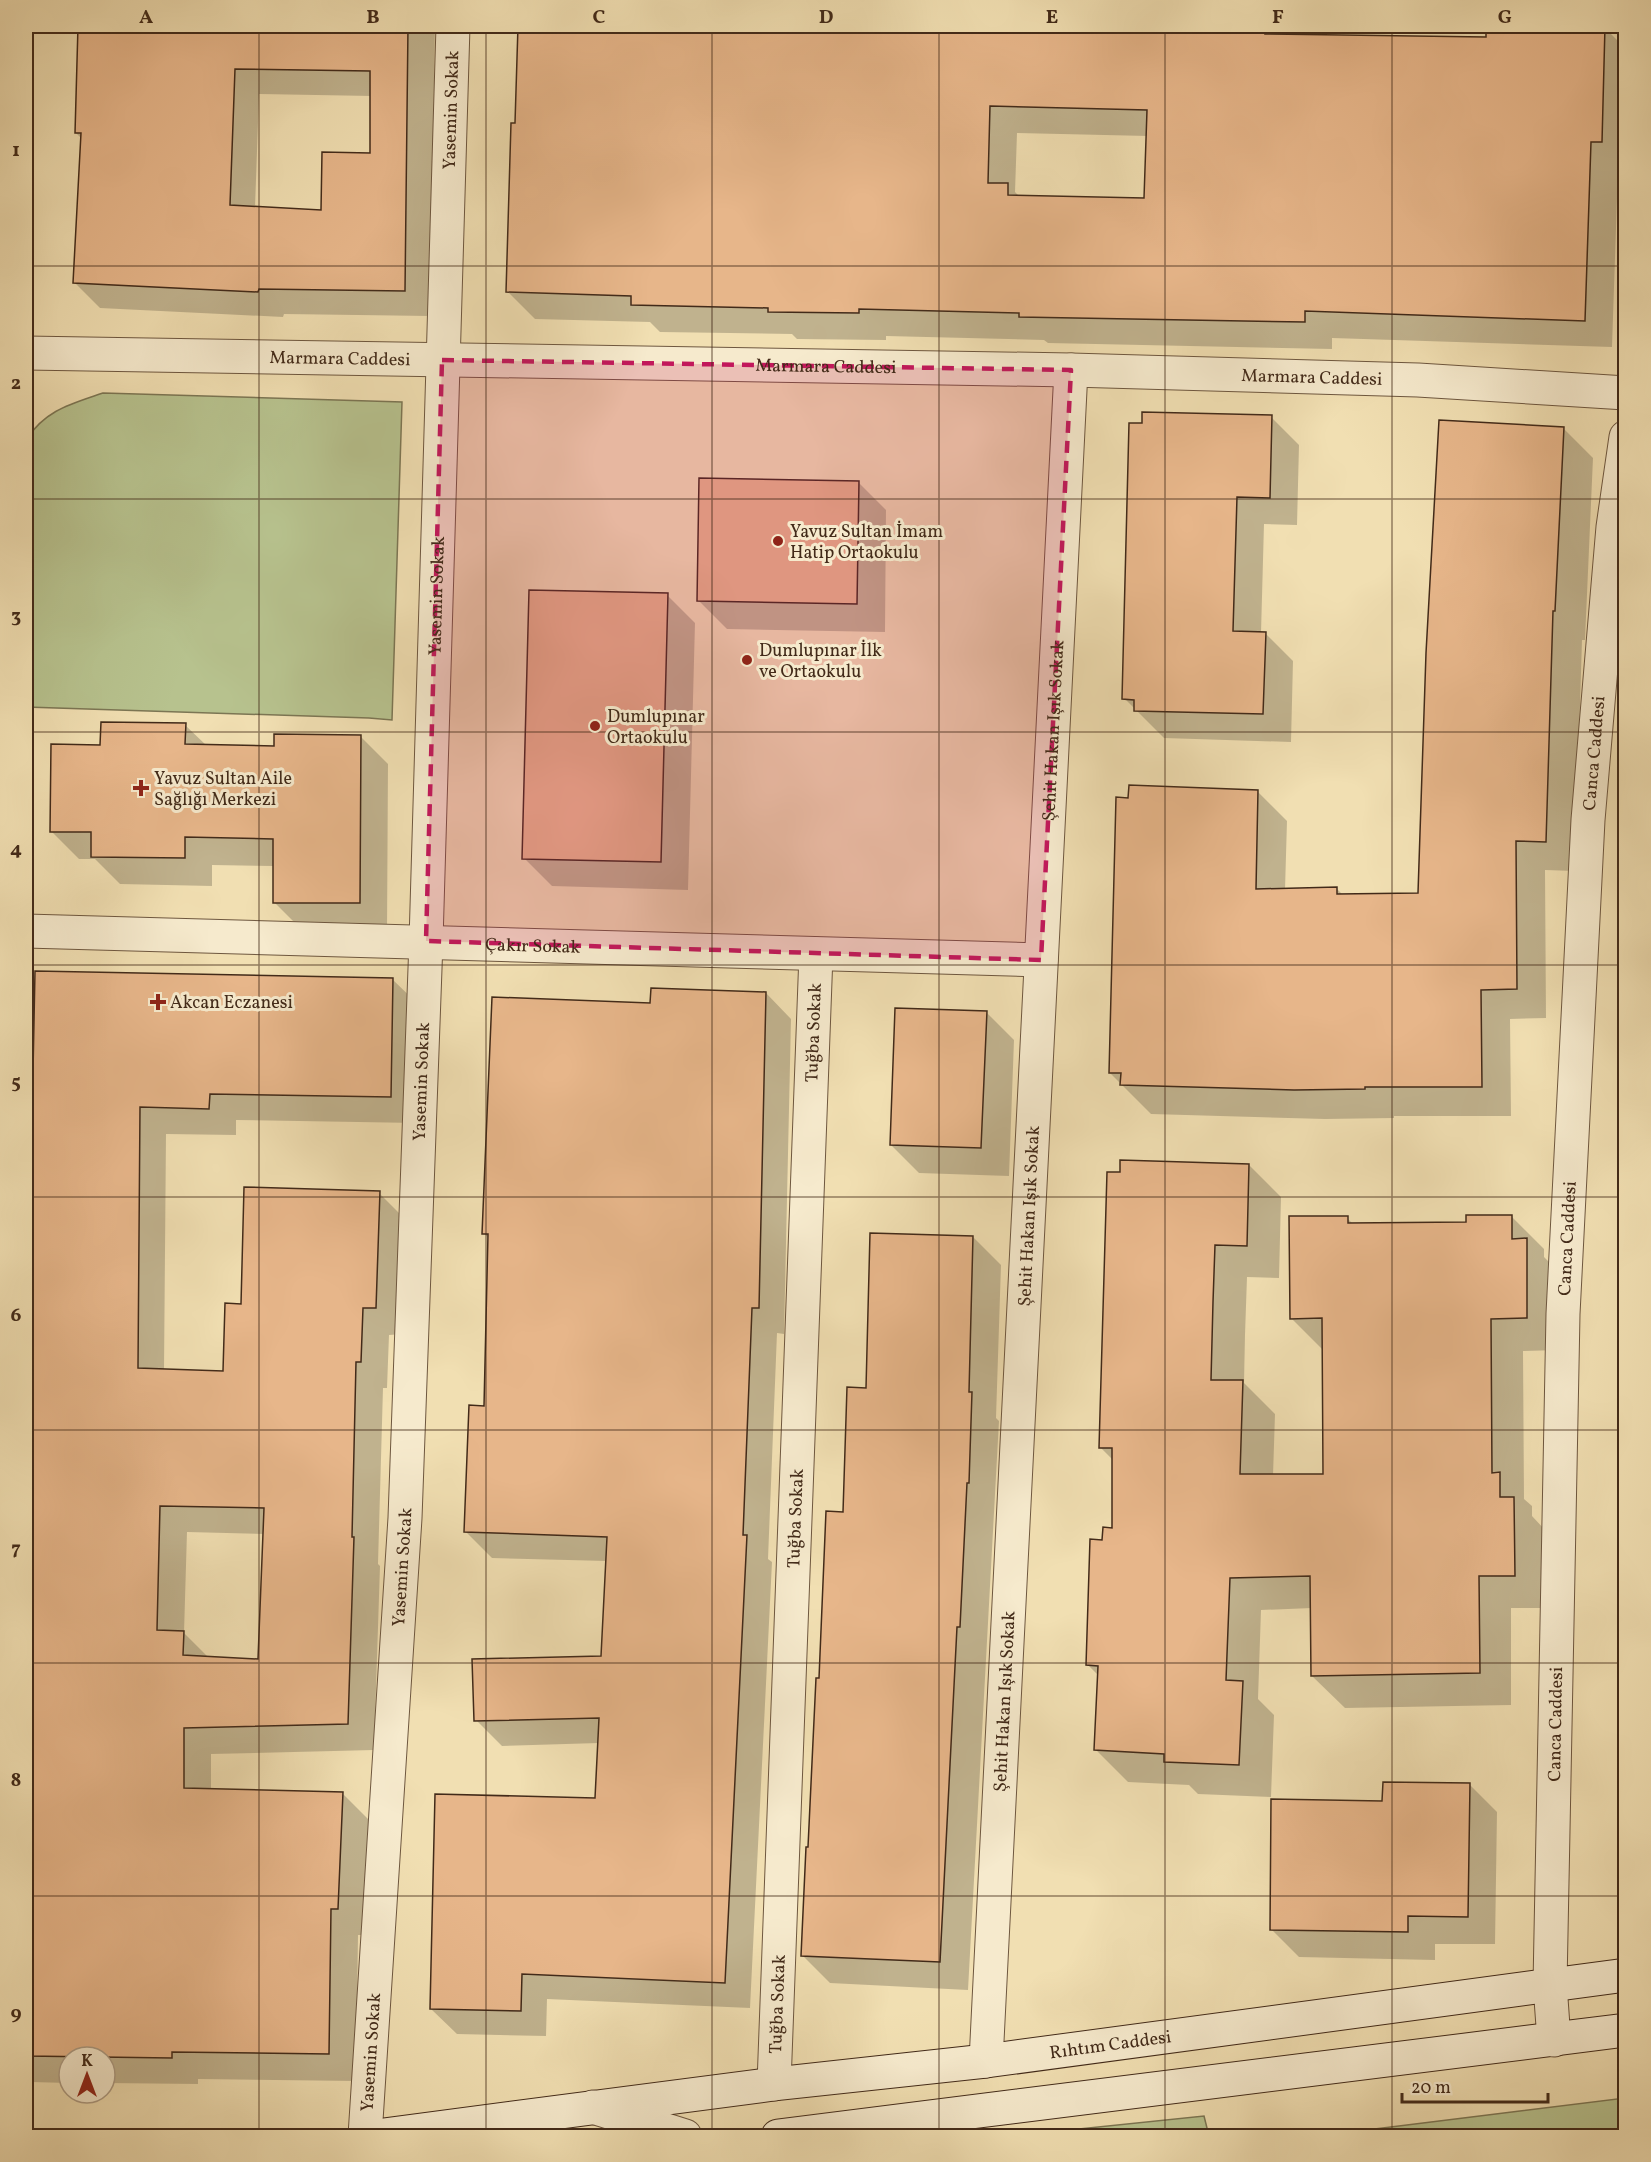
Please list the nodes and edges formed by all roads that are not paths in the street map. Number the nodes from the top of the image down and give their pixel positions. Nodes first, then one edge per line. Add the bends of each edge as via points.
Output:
1 (453, 26) edge
2 (26, 353) edge
3 (442, 360) junction
4 (1071, 370) junction
5 (1626, 393) edge
6 (1626, 437) edge
7 (26, 931) edge
8 (426, 941) junction
9 (816, 954) junction
10 (1041, 960) junction
11 (1626, 1975) edge
12 (1550, 1985) junction
13 (1626, 2030) edge
14 (1554, 2040) junction
15 (986, 2061) junction
16 (774, 2084) junction
17 (593, 2107) junction
18 (365, 2136) edge
19 (376, 2136) edge
20 (685, 2136) edge
21 (778, 2136) edge

1 - 3 street, Yasemin Sokak
2 - 3 street, Marmara Caddesi
3 - 4 street, Marmara Caddesi
3 - 8 street, Yasemin Sokak
4 - 5 street, Marmara Caddesi via 1418,380
4 - 10 street, Şehit Hakan Işık Sokak
6 - 12 street, Canca Caddesi via 1613,527 1588,820 1563,1314
7 - 8 street, Çakır Sokak
8 - 9 street, Çakır Sokak
8 - 18 street, Yasemin Sokak via 405,1518
9 - 10 street, Çakır Sokak
9 - 16 street, Tuğba Sokak
10 - 15 street, Şehit Hakan Işık Sokak
11 - 12 street, Rıhtım Caddesi
12 - 14 street, Canca Caddesi
12 - 15 street, Rıhtım Caddesi
13 - 14 street
14 - 21 street
15 - 16 street, Rıhtım Caddesi
16 - 17 street, Rıhtım Caddesi
17 - 19 street, Rıhtım Caddesi
17 - 20 street, Rıhtım Caddesi

